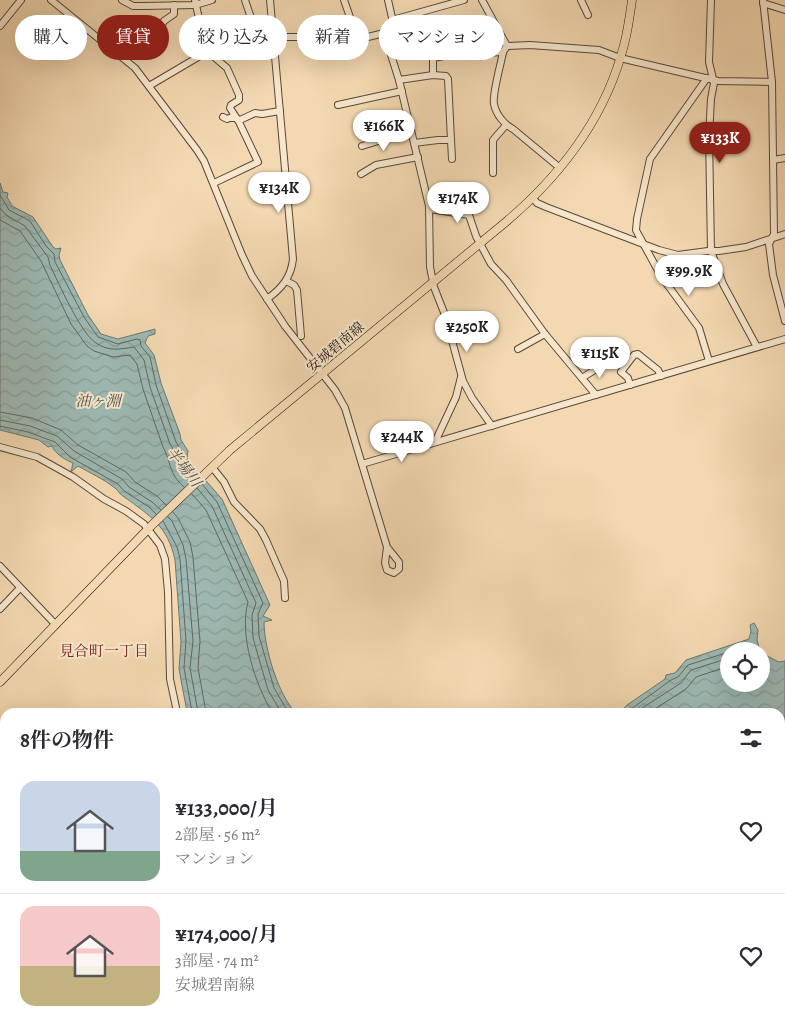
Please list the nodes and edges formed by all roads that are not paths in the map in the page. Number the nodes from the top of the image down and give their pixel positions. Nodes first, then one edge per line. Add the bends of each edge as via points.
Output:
1 (21, 0) edge
2 (51, 0) edge
3 (122, 0) edge
4 (212, 0) edge
5 (245, 0) edge
6 (270, 0) edge
7 (344, 0) edge
8 (388, 0) edge
9 (434, 0) edge
10 (464, 0) edge
11 (482, 0) edge
12 (581, 0) edge
13 (632, 0) edge
14 (711, 0) edge
15 (763, 2) edge
16 (195, 3) edge
17 (174, 6) junction
18 (436, 8) junction
19 (785, 10) edge
20 (250, 15) edge
21 (272, 15) edge
22 (349, 15) edge
23 (391, 15) edge
24 (410, 15) edge
25 (588, 15) dead end
26 (169, 18) edge
27 (0, 26) edge
28 (97, 38) edge
29 (505, 49) junction
30 (620, 58) junction
31 (124, 60) edge
32 (190, 60) edge
33 (216, 60) edge
34 (276, 60) edge
35 (393, 60) edge
36 (433, 75) junction
37 (710, 79) junction
38 (399, 80) junction
39 (772, 82) junction
40 (148, 86) junction
41 (402, 91) junction
42 (338, 105) dead end
43 (280, 110) junction
44 (223, 117) dead end
45 (236, 119) junction
46 (506, 125) junction
47 (411, 132) junction
48 (451, 140) junction
49 (414, 143) junction
50 (362, 146) dead end
51 (418, 157) junction
52 (785, 158) edge
53 (452, 159) dead end
54 (773, 160) junction
55 (560, 168) junction
56 (493, 173) dead end
57 (361, 174) dead end
58 (214, 183) junction
59 (533, 198) junction
60 (430, 209) junction
61 (785, 234) edge
62 (771, 238) junction
63 (480, 243) junction
64 (643, 243) junction
65 (712, 251) junction
66 (286, 281) junction
67 (433, 282) junction
68 (266, 299) junction
69 (785, 321) edge
70 (545, 334) junction
71 (301, 336) dead end
72 (785, 339) edge
73 (757, 347) junction
74 (518, 349) dead end
75 (709, 361) junction
76 (607, 362) dead end
77 (323, 374) junction
78 (461, 374) junction
79 (661, 376) junction
80 (582, 378) junction
81 (630, 385) junction
82 (596, 395) junction
83 (492, 426) junction
84 (435, 442) junction
85 (0, 447) edge
86 (362, 464) junction
87 (212, 467) junction
88 (150, 528) junction
89 (387, 546) dead end
90 (0, 566) edge
91 (20, 588) junction
92 (285, 598) dead end
93 (0, 609) edge
94 (56, 625) junction
95 (0, 682) edge
96 (176, 708) edge

1 - 27 street
2 - 28 street
3 - 17 street via 133,6
4 - 16 street
5 - 20 street
6 - 21 street
7 - 22 street
8 - 23 street
9 - 18 street
10 - 18 street
11 - 29 street
12 - 25 street
13 - 30 main road, 安城碧南線
14 - 37 street
15 - 19 street
15 - 39 street
16 - 17 street
17 - 26 street via 174,14
18 - 24 street
29 - 30 street via 530,45 599,50
29 - 36 street via 433,58
29 - 46 street via 493,102
30 - 37 street
30 - 55 main road, 安城碧南線 via 592,123
31 - 40 street
32 - 40 street
33 - 45 street via 227,68 239,95 239,100 230,108
34 - 43 street
35 - 38 street
36 - 38 street
36 - 48 street via 448,79
37 - 39 street
37 - 64 street via 650,160 636,230
37 - 65 street
38 - 41 street
39 - 54 street
40 - 58 street via 201,154
41 - 42 street
41 - 47 street
43 - 45 street
43 - 66 street via 293,260 292,271
44 - 45 street
45 - 58 street via 258,162
46 - 55 street
46 - 56 street via 493,140
47 - 49 street
47 - 50 street
48 - 49 street
48 - 53 street
49 - 51 street
51 - 57 street via 376,165
51 - 60 street
52 - 54 street
54 - 62 street via 774,234
55 - 59 main road, 安城碧南線
58 - 68 street via 245,260
59 - 63 main road, 安城碧南線
59 - 64 street via 546,207
60 - 63 street via 469,215
60 - 67 street
61 - 62 street
62 - 65 street via 746,247
62 - 69 street via 773,275
63 - 67 main road, 安城碧南線
63 - 70 street via 491,264
64 - 65 street via 678,255
64 - 75 street via 661,276 699,328
65 - 73 street via 723,284
66 - 68 street
66 - 71 street via 297,290
67 - 77 main road, 安城碧南線
67 - 78 street
68 - 77 street
70 - 74 street
70 - 80 street
72 - 73 street
73 - 75 street
75 - 79 street
76 - 80 street
77 - 86 street via 345,408
77 - 87 main road, 安城碧南線
78 - 83 street via 469,394
78 - 84 street via 456,397
79 - 81 street
79 - 81 street via 638,354 634,355 621,372
80 - 82 street
81 - 82 street
82 - 83 street
83 - 84 street
84 - 86 street
85 - 88 street via 47,462
86 - 89 street
87 - 88 main road, 安城碧南線
87 - 92 street via 234,502 260,529 284,581
88 - 94 main road, 安城碧南線
88 - 96 street via 165,559 170,678
90 - 91 street
91 - 93 street
91 - 94 street
94 - 95 main road, 安城碧南線

